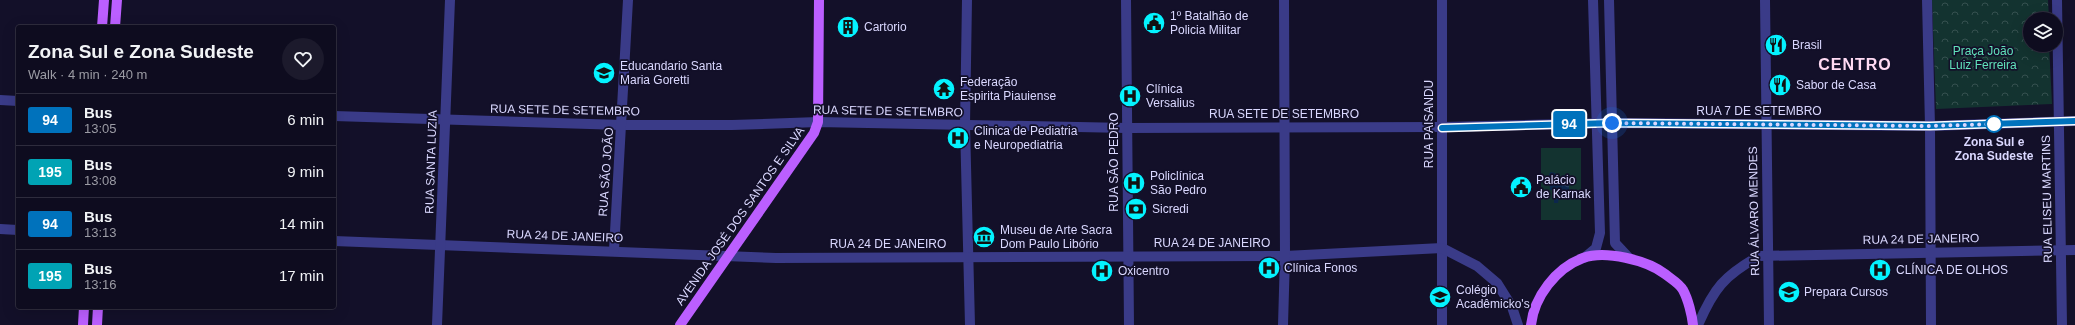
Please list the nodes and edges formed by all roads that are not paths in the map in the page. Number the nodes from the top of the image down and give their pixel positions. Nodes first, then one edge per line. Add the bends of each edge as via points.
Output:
1 (104, 0) edge
2 (117, 0) edge
3 (450, 0) edge
4 (628, 0) edge
5 (819, 0) edge
6 (967, 0) edge
7 (1126, 0) edge
8 (1284, 0) edge
9 (1442, 0) edge
10 (1593, 0) edge
11 (1608, 0) edge
12 (1765, 0) edge
13 (1927, 0) edge
14 (2057, 0) edge
15 (1593, 16) junction
16 (1609, 16) junction
17 (102, 25) edge
18 (116, 25) edge
19 (1609, 59) junction
20 (1595, 60) junction
21 (0, 100) edge
22 (16, 101) edge
23 (336, 116) edge
24 (446, 120) junction
25 (2075, 121) edge
26 (818, 122) junction
27 (2060, 122) junction
28 (1612, 123) junction
29 (1596, 124) junction
30 (1766, 124) junction
31 (622, 125) junction
32 (965, 125) junction
33 (1930, 126) junction
34 (1284, 127) junction
35 (1127, 128) junction
36 (1442, 128) junction
37 (1598, 191) junction
38 (1613, 191) junction
39 (0, 229) edge
40 (16, 230) edge
41 (336, 241) edge
42 (440, 244) junction
43 (1442, 248) junction
44 (614, 250) junction
45 (2075, 250) edge
46 (2060, 251) junction
47 (1930, 252) junction
48 (1767, 254) junction
49 (1285, 256) junction
50 (726, 257) junction
51 (969, 257) junction
52 (1127, 257) junction
53 (1584, 258) junction
54 (1629, 258) junction
55 (84, 309) edge
56 (98, 309) edge
57 (83, 325) edge
58 (97, 325) edge
59 (437, 325) edge
60 (680, 325) edge
61 (970, 325) edge
62 (1128, 325) edge
63 (1283, 325) edge
64 (1442, 325) edge
65 (1518, 325) edge
66 (1531, 325) edge
67 (1693, 325) edge
68 (1698, 325) edge
69 (1769, 325) edge
70 (1931, 325) edge
71 (2062, 325) edge

1 - 17 main road
2 - 18 main road
3 - 24 street, RUA SANTA LUZIA
4 - 31 street, RUA SÃO JOÃO
5 - 26 main road, AVENIDA JOSÉ DOS SANTOS E SILVA
6 - 32 street
7 - 35 street, RUA SÃO PEDRO
8 - 34 street
9 - 36 street, RUA PAISANDU
10 - 15 street
11 - 16 street
12 - 30 street, RUA ÁLVARO MENDES
13 - 33 street
14 - 27 street, RUA ELISEU MARTINS
15 - 16 street
15 - 20 street
16 - 19 street
19 - 20 street
19 - 28 street
20 - 29 street
21 - 22 street
23 - 24 street, RUA SETE DE SETEMBRO
24 - 31 street, RUA SETE DE SETEMBRO
24 - 42 street, RUA SANTA LUZIA
25 - 27 street, RUA 7 DE SETEMBRO
26 - 31 street, RUA SETE DE SETEMBRO via 732,126
26 - 32 street, RUA SETE DE SETEMBRO
26 - 50 main road, AVENIDA JOSÉ DOS SANTOS E SILVA via 814,133
27 - 33 street, RUA 7 DE SETEMBRO
27 - 46 street, RUA ELISEU MARTINS
28 - 29 street, RUA 7 DE SETEMBRO
28 - 30 street, RUA 7 DE SETEMBRO
28 - 38 street
29 - 36 street, RUA 7 DE SETEMBRO
29 - 37 street
30 - 33 street, RUA 7 DE SETEMBRO
30 - 48 street, RUA ÁLVARO MENDES
31 - 44 street, RUA SÃO JOÃO
32 - 35 street, RUA SETE DE SETEMBRO
32 - 51 street
33 - 47 street
34 - 35 street, RUA SETE DE SETEMBRO
34 - 36 street, RUA SETE DE SETEMBRO
34 - 49 street
35 - 52 street, RUA SÃO PEDRO
36 - 43 street, RUA PAISANDU
37 - 38 street
37 - 53 street via 1599,242
38 - 54 street via 1615,243
39 - 40 street
41 - 42 street, RUA 24 DE JANEIRO
42 - 44 street, RUA 24 DE JANEIRO
42 - 59 street, RUA SANTA LUZIA
43 - 49 street, RUA 24 DE JANEIRO
43 - 64 street, RUA PAISANDU
43 - 65 street via 1476,266 1497,283 1512,307
44 - 50 street, RUA 24 DE JANEIRO
45 - 46 street, RUA 24 DE JANEIRO
46 - 47 street, RUA 24 DE JANEIRO
46 - 71 street, RUA ELISEU MARTINS
47 - 48 street, RUA 24 DE JANEIRO
47 - 70 street
48 - 68 street via 1759,256 1724,279 1712,295
48 - 69 street, RUA ÁLVARO MENDES
49 - 52 street, RUA 24 DE JANEIRO
49 - 63 street
50 - 51 street, RUA 24 DE JANEIRO
50 - 60 main road, AVENIDA JOSÉ DOS SANTOS E SILVA
51 - 52 street, RUA 24 DE JANEIRO
51 - 61 street
52 - 62 street, RUA SÃO PEDRO
53 - 54 main road
53 - 66 main road via 1561,271 1547,286 1536,306
54 - 67 main road via 1658,268 1683,289
55 - 57 main road
56 - 58 main road

